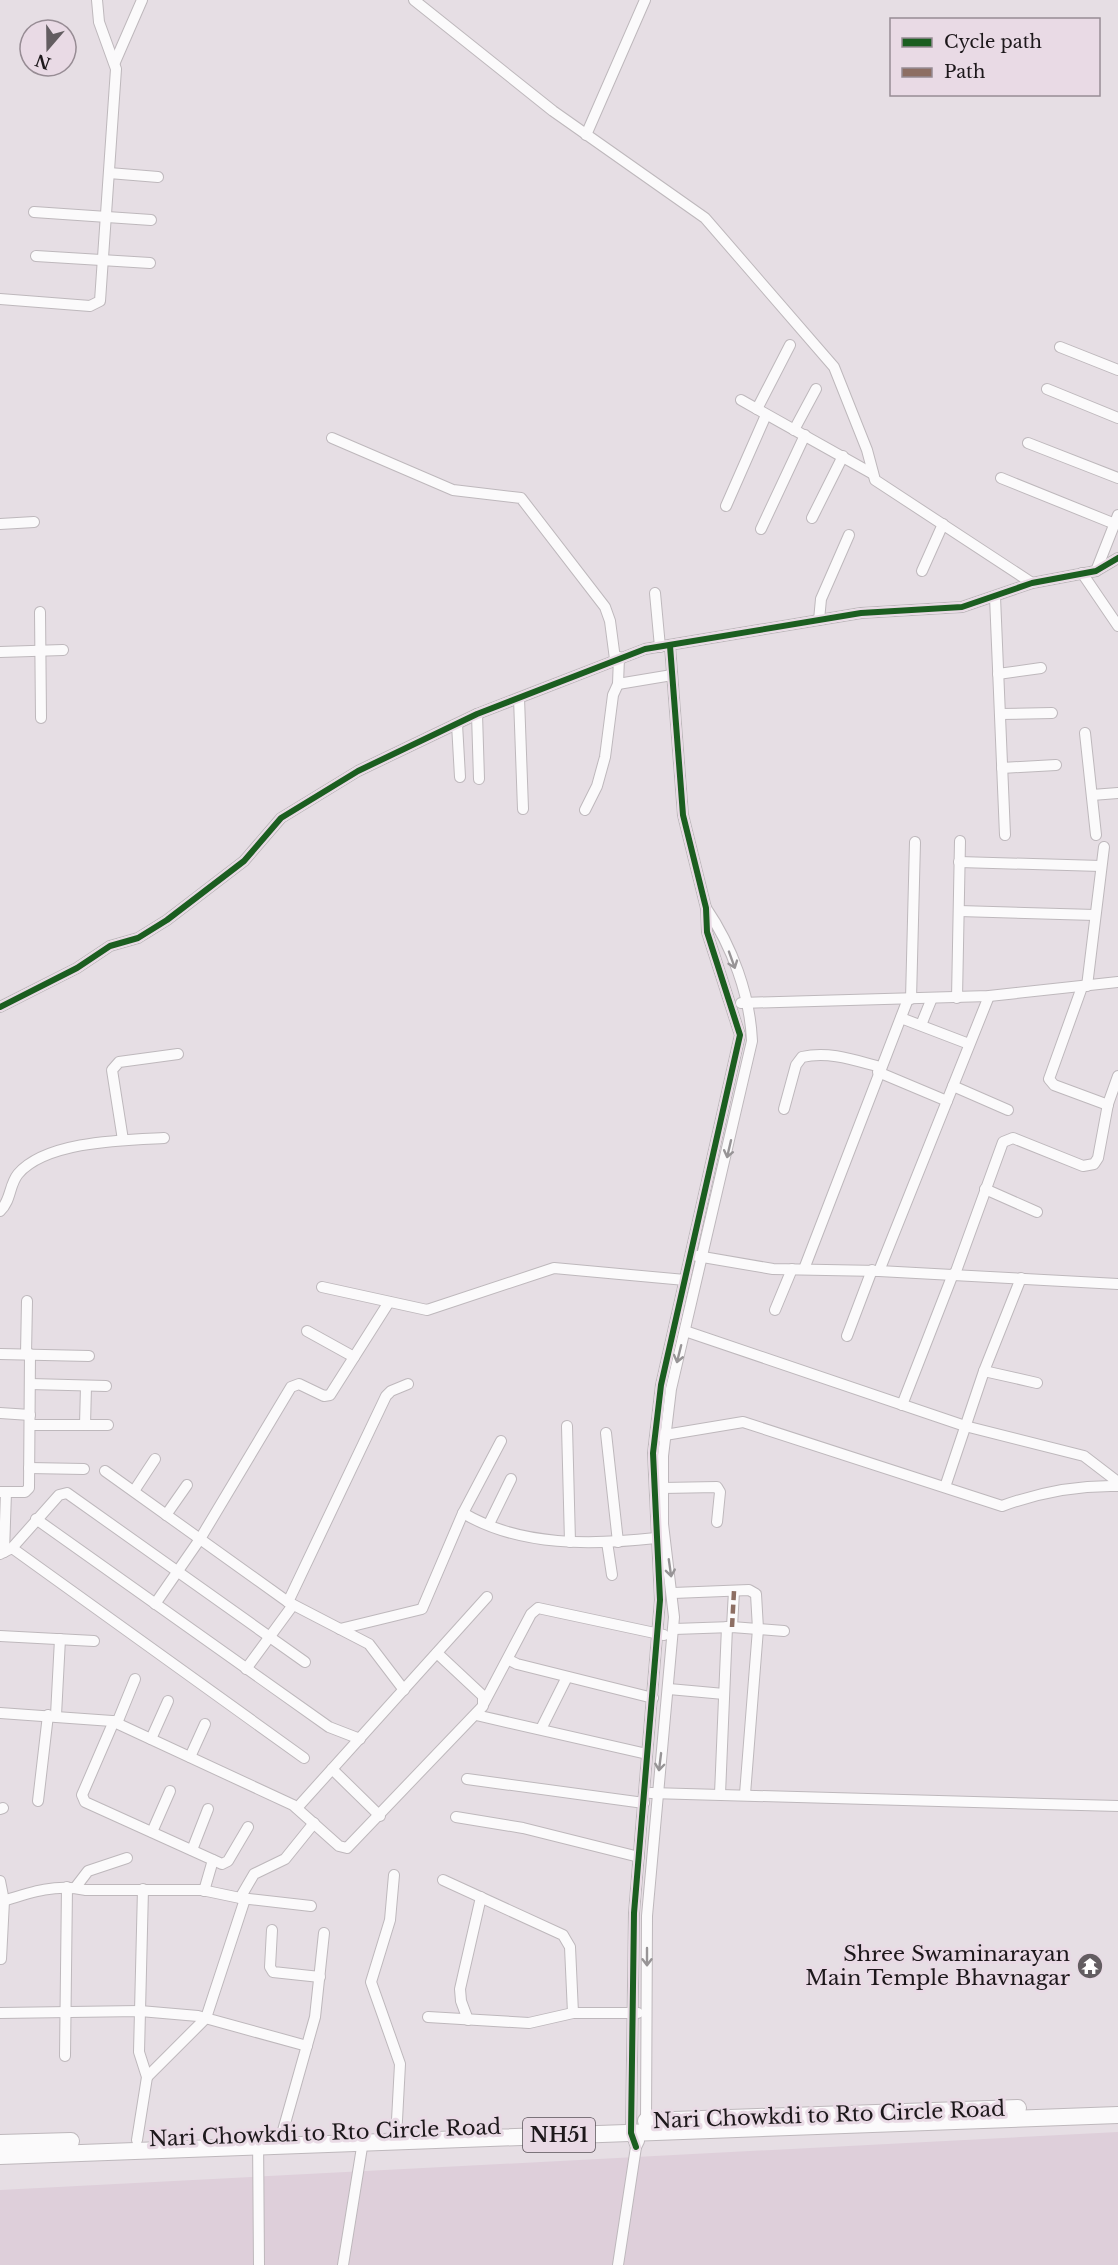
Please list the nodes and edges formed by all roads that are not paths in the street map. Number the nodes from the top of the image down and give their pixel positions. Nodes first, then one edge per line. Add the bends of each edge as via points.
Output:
1 (97, 0) edge
2 (142, 0) edge
3 (414, 0) edge
4 (645, 0) edge
5 (115, 62) junction
6 (586, 135) junction
7 (109, 173) junction
8 (158, 177) dead end
9 (34, 212) dead end
10 (106, 217) junction
11 (151, 220) dead end
12 (36, 256) dead end
13 (103, 260) junction
14 (150, 263) dead end
15 (0, 299) edge
16 (790, 345) dead end
17 (1060, 347) dead end
18 (1118, 370) edge
19 (816, 389) dead end
20 (1047, 389) dead end
21 (741, 400) dead end
22 (761, 412) junction
23 (1118, 418) edge
24 (794, 430) junction
25 (805, 435) junction
26 (332, 438) dead end
27 (1028, 443) dead end
28 (843, 456) junction
29 (873, 474) junction
30 (1001, 478) dead end
31 (1118, 478) edge
32 (726, 506) dead end
33 (812, 518) dead end
34 (1116, 519) edge
35 (34, 522) dead end
36 (0, 524) edge
37 (943, 524) junction
38 (760, 530) dead end
39 (849, 535) dead end
40 (1118, 558) edge
41 (1096, 570) junction
42 (922, 571) dead end
43 (1082, 573) junction
44 (1032, 583) junction
45 (655, 593) dead end
46 (994, 597) junction
47 (40, 612) dead end
48 (819, 620) junction
49 (1118, 626) edge
50 (665, 646) junction
51 (63, 650) dead end
52 (40, 651) junction
53 (0, 652) edge
54 (617, 658) junction
55 (1041, 668) dead end
56 (998, 674) junction
57 (672, 675) junction
58 (618, 684) junction
59 (519, 698) junction
60 (1052, 713) dead end
61 (477, 714) junction
62 (1000, 714) junction
63 (41, 718) dead end
64 (457, 724) junction
65 (1085, 733) dead end
66 (1056, 765) dead end
67 (1002, 768) junction
68 (460, 777) dead end
69 (479, 779) dead end
70 (1118, 792) edge
71 (1092, 795) junction
72 (523, 809) dead end
73 (585, 810) dead end
74 (1005, 835) dead end
75 (1096, 835) dead end
76 (960, 841) dead end
77 (915, 842) dead end
78 (1104, 847) dead end
79 (960, 862) junction
80 (1101, 866) junction
81 (706, 908) junction
82 (958, 911) junction
83 (1095, 915) junction
84 (1118, 982) edge
85 (1084, 986) junction
86 (989, 996) junction
87 (932, 998) junction
88 (957, 998) junction
89 (910, 999) junction
90 (748, 1002) junction
91 (732, 1006) junction
92 (0, 1007) edge
93 (901, 1018) junction
94 (921, 1025) junction
95 (969, 1044) junction
96 (178, 1054) dead end
97 (879, 1070) junction
98 (1118, 1076) edge
99 (953, 1086) junction
100 (947, 1101) junction
101 (1108, 1105) junction
102 (784, 1109) dead end
103 (1008, 1110) dead end
104 (164, 1138) dead end
105 (123, 1140) junction
106 (985, 1189) junction
107 (0, 1211) edge
108 (1037, 1212) dead end
109 (690, 1255) junction
110 (704, 1257) junction
111 (792, 1269) junction
112 (804, 1269) junction
113 (876, 1271) junction
114 (954, 1274) junction
115 (1021, 1278) junction
116 (685, 1280) junction
117 (1118, 1284) edge
118 (322, 1287) dead end
119 (27, 1301) dead end
120 (389, 1302) junction
121 (775, 1310) dead end
122 (308, 1331) dead end
123 (685, 1331) junction
124 (847, 1336) dead end
125 (0, 1354) edge
126 (28, 1354) junction
127 (89, 1356) dead end
128 (354, 1357) junction
129 (984, 1371) junction
130 (1037, 1383) dead end
131 (30, 1384) junction
132 (408, 1384) dead end
133 (86, 1386) junction
134 (106, 1386) dead end
135 (902, 1405) junction
136 (0, 1413) edge
137 (30, 1420) junction
138 (85, 1425) junction
139 (108, 1425) dead end
140 (567, 1426) dead end
141 (965, 1426) junction
142 (606, 1434) dead end
143 (660, 1436) junction
144 (501, 1441) dead end
145 (155, 1459) dead end
146 (29, 1468) junction
147 (84, 1469) dead end
148 (105, 1471) dead end
149 (511, 1479) dead end
150 (1118, 1484) edge
151 (187, 1485) dead end
152 (663, 1488) junction
153 (945, 1488) junction
154 (134, 1491) junction
155 (3, 1492) edge
156 (463, 1513) junction
157 (166, 1515) junction
158 (36, 1519) junction
159 (717, 1522) dead end
160 (489, 1524) junction
161 (659, 1533) junction
162 (200, 1539) junction
163 (570, 1542) junction
164 (613, 1542) junction
165 (5, 1551) edge
166 (178, 1571) junction
167 (612, 1575) dead end
168 (734, 1591) junction
169 (673, 1593) junction
170 (487, 1598) dead end
171 (155, 1604) junction
172 (290, 1604) junction
173 (729, 1627) junction
174 (340, 1629) junction
175 (758, 1629) junction
176 (784, 1631) dead end
177 (658, 1633) junction
178 (674, 1633) junction
179 (0, 1636) edge
180 (270, 1638) junction
181 (60, 1639) junction
182 (94, 1641) dead end
183 (437, 1653) junction
184 (509, 1659) junction
185 (305, 1662) dead end
186 (246, 1669) junction
187 (567, 1677) junction
188 (135, 1679) dead end
189 (669, 1689) junction
190 (404, 1690) junction
191 (724, 1694) junction
192 (653, 1698) junction
193 (168, 1701) dead end
194 (484, 1703) junction
195 (0, 1713) edge
196 (52, 1715) junction
197 (476, 1715) junction
198 (115, 1722) junction
199 (205, 1724) dead end
200 (541, 1729) junction
201 (360, 1738) junction
202 (151, 1739) junction
203 (647, 1754) junction
204 (190, 1757) junction
205 (304, 1758) dead end
206 (332, 1769) junction
207 (468, 1779) dead end
208 (170, 1791) dead end
209 (657, 1794) junction
210 (720, 1794) junction
211 (745, 1794) junction
212 (644, 1798) junction
213 (38, 1801) dead end
214 (1118, 1806) edge
215 (297, 1808) junction
216 (208, 1809) dead end
217 (380, 1816) junction
218 (456, 1817) dead end
219 (314, 1823) junction
220 (248, 1827) dead end
221 (152, 1832) junction
222 (192, 1850) junction
223 (639, 1857) junction
224 (127, 1858) dead end
225 (213, 1860) junction
226 (394, 1875) dead end
227 (443, 1880) dead end
228 (0, 1881) edge
229 (71, 1887) junction
230 (143, 1889) junction
231 (204, 1891) junction
232 (482, 1897) junction
233 (242, 1898) junction
234 (2, 1902) edge
235 (311, 1906) dead end
236 (272, 1929) dead end
237 (324, 1933) dead end
238 (2, 1959) dead end
239 (321, 1977) junction
240 (140, 2011) junction
241 (647, 2012) junction
242 (0, 2013) edge
243 (67, 2013) junction
244 (573, 2013) junction
245 (633, 2013) junction
246 (428, 2017) dead end
247 (206, 2018) junction
248 (468, 2020) junction
249 (307, 2046) junction
250 (65, 2056) dead end
251 (147, 2077) junction
252 (1118, 2106) edge
253 (1118, 2115) edge
254 (638, 2131) junction
255 (282, 2134) junction
256 (397, 2135) junction
257 (137, 2140) junction
258 (258, 2140) junction
259 (363, 2141) junction
260 (0, 2143) edge
261 (0, 2156) edge
262 (259, 2265) edge
263 (342, 2265) edge
264 (618, 2265) edge

1 - 5 street via 99,22
2 - 5 street
3 - 6 street
4 - 6 street
5 - 7 street
6 - 29 street via 705,218 834,367
7 - 8 street
7 - 10 street
9 - 10 street
10 - 11 street
10 - 13 street
12 - 13 street
13 - 14 street
13 - 15 street via 101,298 96,306
16 - 22 street
17 - 18 street
19 - 24 street
20 - 23 street
21 - 22 street
22 - 24 street
22 - 32 street
24 - 25 street
25 - 28 street
25 - 38 street
26 - 54 street via 453,490 522,498 605,607
27 - 31 street
28 - 29 street
28 - 33 street
29 - 37 street via 875,480
30 - 34 street
34 - 41 street
35 - 36 street
37 - 42 street
37 - 44 street
39 - 48 street via 821,599
40 - 41 street
41 - 43 street
43 - 44 street
43 - 49 street
44 - 46 street
45 - 50 street
46 - 48 street via 962,607 861,613
46 - 56 street
47 - 52 street
48 - 50 street
50 - 54 street
50 - 57 street
51 - 52 street
52 - 53 street
52 - 63 street
54 - 58 street
54 - 59 street
55 - 56 street
56 - 62 street
57 - 58 street
57 - 81 street via 683,815
58 - 73 street via 605,757
59 - 61 street
59 - 72 street
60 - 62 street
61 - 64 street
61 - 69 street
62 - 67 street
64 - 68 street
64 - 92 street via 358,771 281,818 244,861 138,939 110,946 77,968
65 - 71 street
66 - 67 street
67 - 74 street
70 - 71 street
71 - 75 street
76 - 79 street
77 - 89 street
78 - 80 street
79 - 80 street
79 - 82 street
80 - 83 street
81 -> 90 street via 722,932
81 - 91 street via 707,932
82 - 83 street
82 - 88 street
83 - 85 street
84 - 85 street
85 - 86 street
85 - 101 street via 1049,1079 1054,1085
86 - 88 street
86 - 95 street
87 - 88 street
87 - 89 street
87 - 94 street
89 - 90 street
89 - 93 street
90 - 91 street
90 -> 110 street via 751,1054
91 - 109 street via 739,1040
93 - 94 street
93 - 97 street
94 - 95 street
95 - 99 street
96 - 105 street via 114,1065
97 - 100 street
97 - 102 street via 838,1056 802,1057 796,1065
97 - 112 street
98 - 101 street
99 - 100 street
99 - 103 street
100 - 113 street
101 - 106 street via 1094,1164 1083,1166 1010,1138 1003,1142
104 - 105 street
105 - 107 street via 39,1158 18,1174
106 - 108 street
106 - 114 street
109 - 110 street
109 - 116 street
110 - 111 street
110 - 123 street
111 - 112 street
111 - 121 street
112 - 113 street
113 - 114 street
113 - 124 street
114 - 115 street
114 - 135 street
115 - 117 street
115 - 129 street
116 - 120 street via 554,1268 434,1309
116 - 143 street via 660,1392
118 - 120 street
119 - 126 street
120 - 128 street
122 - 128 street
123 - 135 street
123 -> 143 street
125 - 126 street
126 - 127 street
126 - 131 street
128 - 162 street via 330,1395 299,1384 291,1387
129 - 130 street
129 - 141 street
131 - 133 street
131 - 137 street
132 - 172 street via 386,1396
133 - 134 street
133 - 138 street
135 - 141 street
136 - 137 street
137 - 138 street
137 - 146 street
138 - 139 street
140 - 163 street
141 - 150 street via 1084,1456
141 - 153 street
142 - 164 street
143 - 152 street
143 - 153 street via 743,1422
143 - 161 street
144 - 156 street
145 - 154 street
146 - 147 street
146 - 155 street via 28,1490
148 - 154 street
149 - 160 street
150 - 153 street via 1084,1485 1002,1506
151 - 157 street
152 - 159 street via 717,1487
152 - 161 street
154 - 157 street
155 - 165 street
156 - 160 street
156 - 174 street via 422,1609
157 - 162 street
158 - 165 street
158 - 166 street via 59,1495 67,1493
158 - 171 street
160 - 163 street via 533,1538
161 - 164 street
161 -> 169 street
161 - 177 street
162 - 166 street
162 - 172 street
163 - 164 street
164 - 167 street
165 - 205 street
166 - 171 street
166 - 180 street
168 - 169 street
168 - 173 street
168 - 175 street via 749,1590 756,1594
169 - 178 street
170 - 183 street
171 - 186 street
172 - 174 street
172 - 180 street
173 - 175 street
173 - 178 street
173 - 191 street
174 - 190 street via 373,1646
175 - 176 street
175 - 211 street
177 - 178 street
177 - 184 street via 538,1608 531,1614
177 - 192 street
178 - 189 street
179 - 181 street
180 - 185 street
180 - 186 street
181 - 182 street
181 - 196 street
183 - 190 street
183 - 194 street via 483,1696
184 - 187 street
184 - 194 street
186 - 201 street via 329,1727
187 - 192 street
187 - 200 street
188 - 198 street
189 - 191 street
189 -> 209 street
190 - 201 street
191 - 210 street
192 - 203 street
193 - 202 street
194 - 197 street
195 - 196 street
196 - 198 street
196 - 213 street
197 - 200 street
197 - 217 street
198 - 202 street
198 - 221 street via 82,1795 83,1801
199 - 204 street
200 - 203 street
201 - 206 street
202 - 204 street
203 - 212 street
204 - 215 street
206 - 215 street
206 - 217 street
207 - 212 street
208 - 221 street
209 - 210 street
209 - 212 street
209 -> 241 street via 647,1916
210 - 211 street
211 - 214 street
212 - 223 street
215 - 219 street
216 - 222 street
217 - 219 street via 347,1848 339,1846
218 - 223 street via 523,1828
219 - 233 street via 285,1859 254,1874
220 - 225 street via 228,1861
221 - 222 street
222 - 225 street
223 - 245 street via 633,1920
224 - 229 street via 88,1871
225 - 231 street
226 - 256 street via 390,1920 371,1982 400,2064
227 - 232 street
228 - 234 street
229 - 230 street
229 - 234 street via 32,1891
229 - 243 street
230 - 231 street
230 - 240 street
231 - 233 street
232 - 244 street via 558,1930 568,1940
232 - 248 street via 460,1989
233 - 235 street
233 - 247 street
234 - 238 street
236 - 239 street via 273,1972
237 - 239 street
239 - 249 street via 318,2007
240 - 243 street
240 - 247 street
240 - 251 street via 140,2056
241 - 245 street
241 - 254 street
242 - 243 street
243 - 250 street
244 - 245 street
244 - 248 street via 529,2023
245 - 254 street
246 - 248 street
247 - 249 street
247 - 251 street
249 - 255 street
251 - 257 street
252 - 254 highway, Nari Chowkdi to Rto Circle Road / NH51 via 832,2113
253 - 254 highway, NH51
254 - 256 highway, Nari Chowkdi to Rto Circle Road / NH51
254 - 264 street
255 - 256 highway, Nari Chowkdi to Rto Circle Road / NH51
255 - 258 highway, Nari Chowkdi to Rto Circle Road / NH51
256 - 259 highway, NH51
257 - 258 highway, Nari Chowkdi to Rto Circle Road / NH51
257 - 260 highway, Nari Chowkdi to Rto Circle Road / NH51
258 - 259 highway, NH51
258 - 261 highway, NH51
258 - 262 street
259 - 263 street

